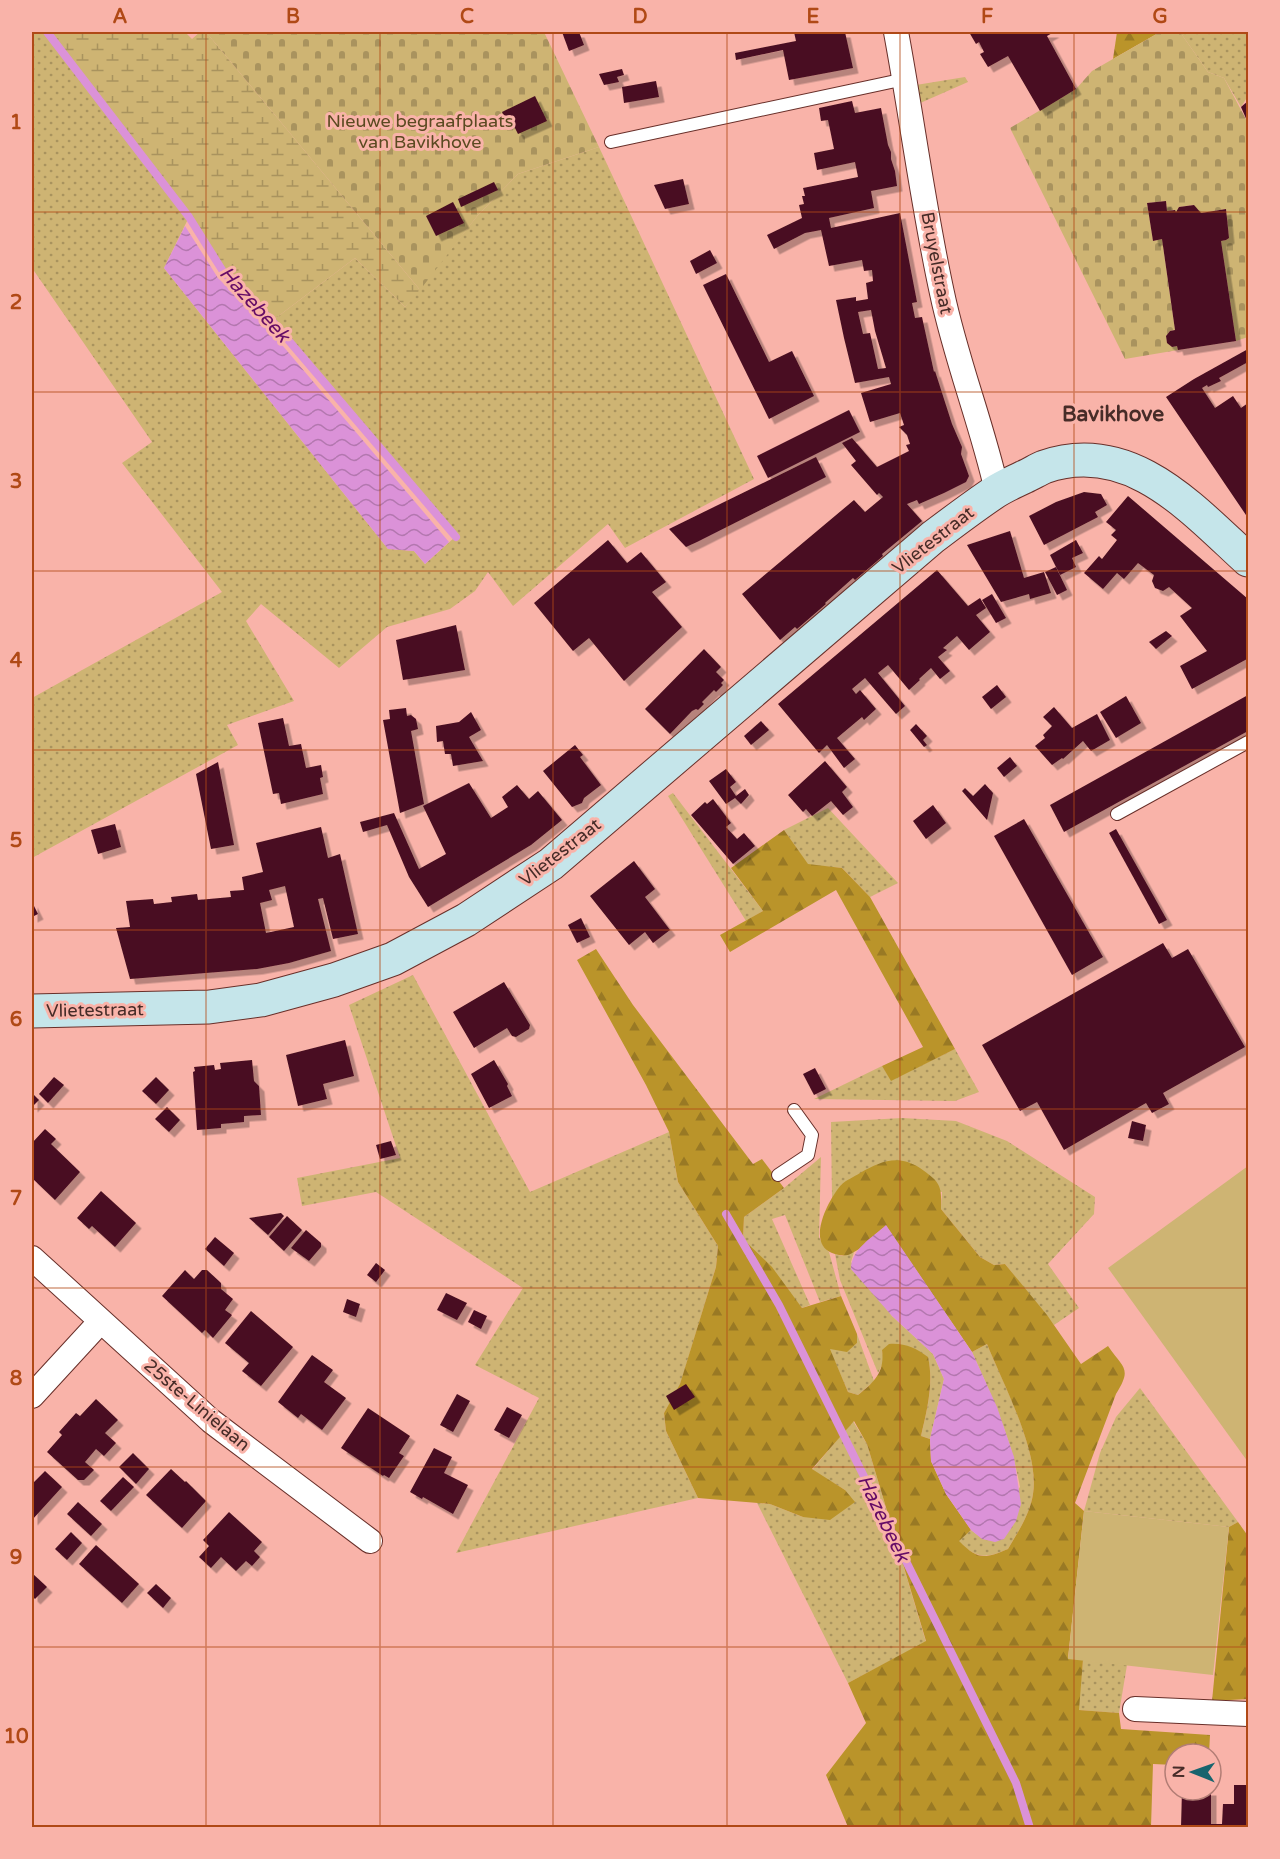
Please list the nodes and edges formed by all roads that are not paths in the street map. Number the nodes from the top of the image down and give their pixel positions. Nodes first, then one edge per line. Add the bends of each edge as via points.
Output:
1 (896, 32) edge
2 (905, 79) junction
3 (611, 142) dead end
4 (997, 490) junction
5 (1248, 560) edge
6 (1248, 742) edge
7 (1118, 814) dead end
8 (32, 1011) edge
9 (794, 1110) dead end
10 (778, 1175) dead end
11 (32, 1258) edge
12 (100, 1322) junction
13 (32, 1396) edge
14 (370, 1541) dead end
15 (1135, 1709) dead end
16 (1248, 1714) edge

1 - 2 street, Bruyelstraat
2 - 3 lane
2 - 4 street, Bruyelstraat via 942,293
4 - 5 street, Vlietestraat via 1044,467 1065,462 1088,460 1122,465 1181,500
4 - 8 street, Vlietestraat via 933,537 551,864 466,920 393,958 334,980 261,1000 209,1008
6 - 7 lane
9 - 10 lane via 812,1135 808,1155
11 - 12 street, 25ste-Linielaan
12 - 13 street
12 - 14 street, 25ste-Linielaan via 211,1421
15 - 16 street

